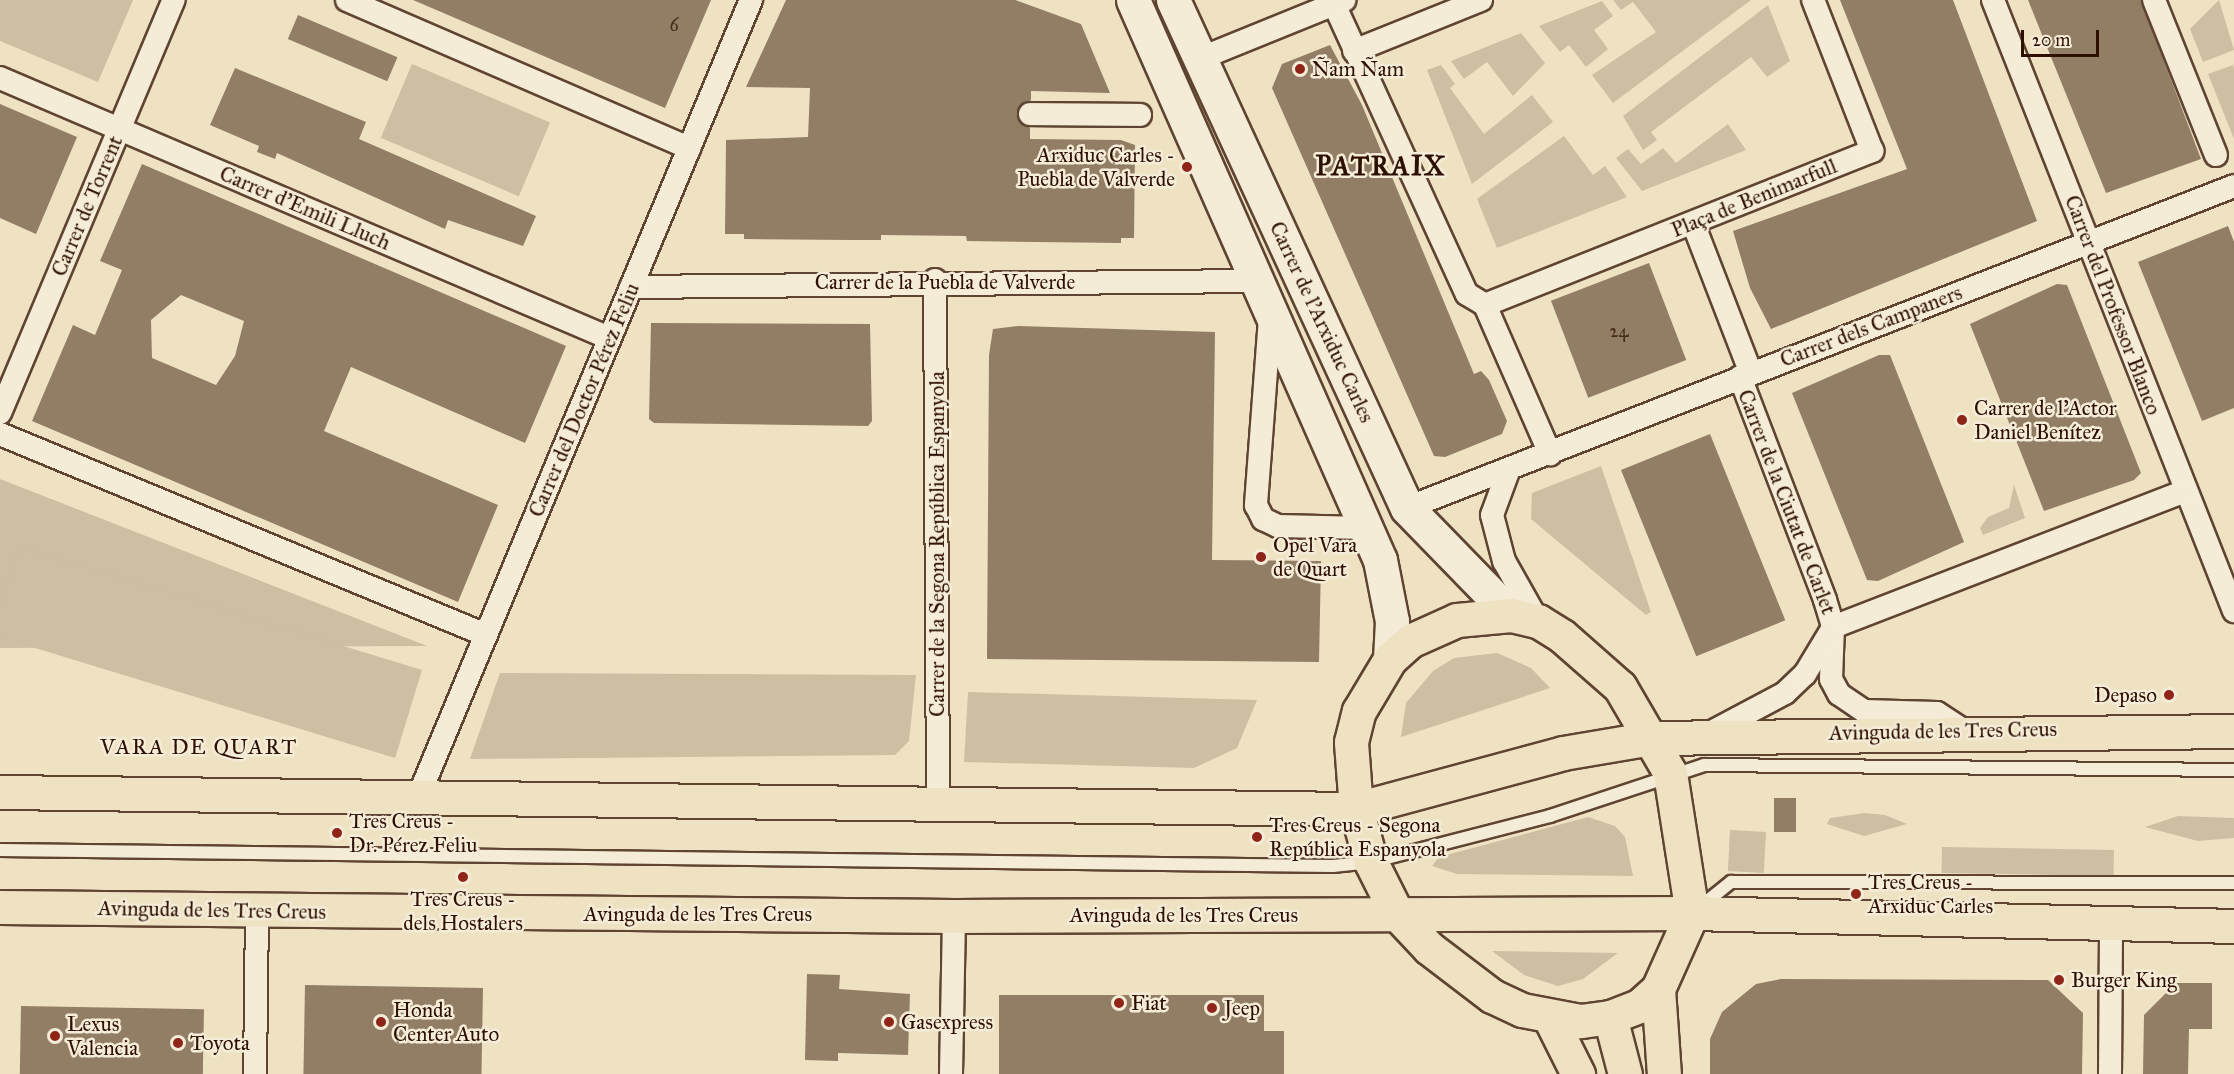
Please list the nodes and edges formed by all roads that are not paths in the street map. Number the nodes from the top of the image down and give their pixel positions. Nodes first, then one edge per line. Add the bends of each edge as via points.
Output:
1 (174, 0) edge
2 (347, 0) edge
3 (750, 0) edge
4 (1173, 0) edge
5 (1481, 0) edge
6 (1813, 0) edge
7 (1993, 0) edge
8 (2154, 0) edge
9 (1329, 3) edge
10 (1127, 4) edge
11 (1354, 51) junction
12 (1199, 59) junction
13 (0, 78) edge
14 (1030, 114) dead end
15 (1140, 115) dead end
16 (120, 129) junction
17 (689, 148) junction
18 (2216, 155) dead end
19 (2234, 186) edge
20 (1693, 223) junction
21 (2089, 242) junction
22 (935, 280) junction
23 (1258, 281) junction
24 (631, 287) junction
25 (1485, 305) junction
26 (1271, 311) junction
27 (609, 338) junction
28 (1745, 375) junction
29 (0, 413) edge
30 (0, 434) edge
31 (1550, 454) junction
32 (1509, 469) junction
33 (2185, 491) junction
34 (1407, 508) junction
35 (1365, 528) junction
36 (2234, 611) edge
37 (1525, 618) junction
38 (1833, 627) junction
39 (486, 635) junction
40 (1390, 658) junction
41 (1963, 730) junction
42 (2234, 731) edge
43 (1652, 738) junction
44 (1699, 739) junction
45 (2234, 770) edge
46 (1670, 773) junction
47 (0, 792) edge
48 (417, 800) junction
49 (938, 807) junction
50 (1356, 809) junction
51 (0, 850) edge
52 (1371, 862) junction
53 (2234, 883) edge
54 (0, 907) edge
55 (257, 910) junction
56 (1692, 913) junction
57 (1397, 914) junction
58 (954, 916) junction
59 (2111, 926) junction
60 (2234, 926) edge
61 (1658, 989) junction
62 (1610, 1017) junction
63 (1550, 1018) junction
64 (255, 1074) edge
65 (951, 1074) edge
66 (1578, 1074) edge
67 (1625, 1074) edge
68 (1664, 1074) edge
69 (2110, 1074) edge

1 - 16 street, Carrer de Torrent
2 - 17 street
3 - 17 street, Carrer del Doctor Pérez Feliu
4 - 12 main road, Carrer de l'Arxiduc Carles
5 - 11 street
6 - 20 street, Plaça de Benimarfull via 1872,151
7 - 21 street, Carrer del Professor Blanco
8 - 18 street
9 - 11 street
9 - 12 street
10 - 23 main road, Carrer de l'Arxiduc Carles
11 - 25 street via 1467,294
12 - 34 main road, Carrer de l'Arxiduc Carles
13 - 16 street, Carrer d'Emili Lluch
14 - 15 street
16 - 27 street, Carrer d'Emili Lluch
16 - 29 street, Carrer de Torrent
17 - 24 street, Carrer del Doctor Pérez Feliu
19 - 21 street, Carrer dels Campaners
20 - 25 street, Plaça de Benimarfull
20 - 28 street, Carrer de la Ciutat de Carlet
21 - 28 street, Carrer dels Campaners
21 - 33 street, Carrer del Professor Blanco
22 - 23 street, Carrer de la Puebla de Valverde
22 - 24 street, Carrer de la Puebla de Valverde
22 - 49 street, Carrer de la Segona República Espanyola
23 - 26 main road, Carrer de l'Arxiduc Carles
24 - 27 street, Carrer del Doctor Pérez Feliu
25 - 31 street
26 - 35 main road, Carrer de l'Arxiduc Carles
26 - 35 street, Carrer de l'Arxiduc Carles via 1256,505 1263,519 1278,526
27 - 39 street, Carrer del Doctor Pérez Feliu
28 - 31 street, Carrer dels Campaners
28 - 38 street, Carrer de la Ciutat de Carlet
30 - 39 street
31 - 32 street, Carrer dels Campaners
32 - 34 street, Carrer dels Campaners
32 - 37 street via 1492,515
33 - 36 street, Carrer del Professor Blanco
33 - 38 street
34 - 37 main road, Carrer de l'Arxiduc Carles
35 - 40 main road, Carrer de l'Arxiduc Carles via 1387,587
37 - 40 main road via 1457,620 1410,641
37 - 43 main road via 1620,687
38 - 41 street via 1831,679 1850,704 1864,711 1937,713
38 - 44 street via 1805,674 1785,693
39 - 48 street, Carrer del Doctor Pérez Feliu
40 - 50 main road via 1359,711 1351,742
41 - 42 main road, Avinguda de les Tres Creus
41 - 44 main road, Avinguda de les Tres Creus
43 - 44 main road, Avinguda de les Tres Creus
43 - 46 main road
43 - 50 main road, Avinguda de les Tres Creus via 1563,753
45 - 46 lane, Avinguda de les Tres Creus via 1738,764
46 - 52 lane, Avinguda de les Tres Creus via 1550,816
46 - 56 main road
47 - 48 main road, Avinguda de les Tres Creus
48 - 49 main road, Avinguda de les Tres Creus
49 - 50 main road, Avinguda de les Tres Creus
50 - 52 main road
51 - 52 lane, Avinguda de les Tres Creus via 1278,866
52 - 57 main road
53 - 56 lane via 1731,882
54 - 55 main road, Avinguda de les Tres Creus
55 - 58 main road, Avinguda de les Tres Creus
55 - 64 street
56 - 57 main road, Avinguda de les Tres Creus
56 - 59 main road, Avinguda de les Tres Creus
56 - 61 main road
57 - 58 main road, Avinguda de les Tres Creus
57 - 63 main road via 1429,948 1492,996
58 - 65 street
59 - 60 main road, Avinguda de les Tres Creus
59 - 69 street
61 - 62 main road via 1639,1006
61 - 68 main road
62 - 63 main road
62 - 67 main road
63 - 66 main road

